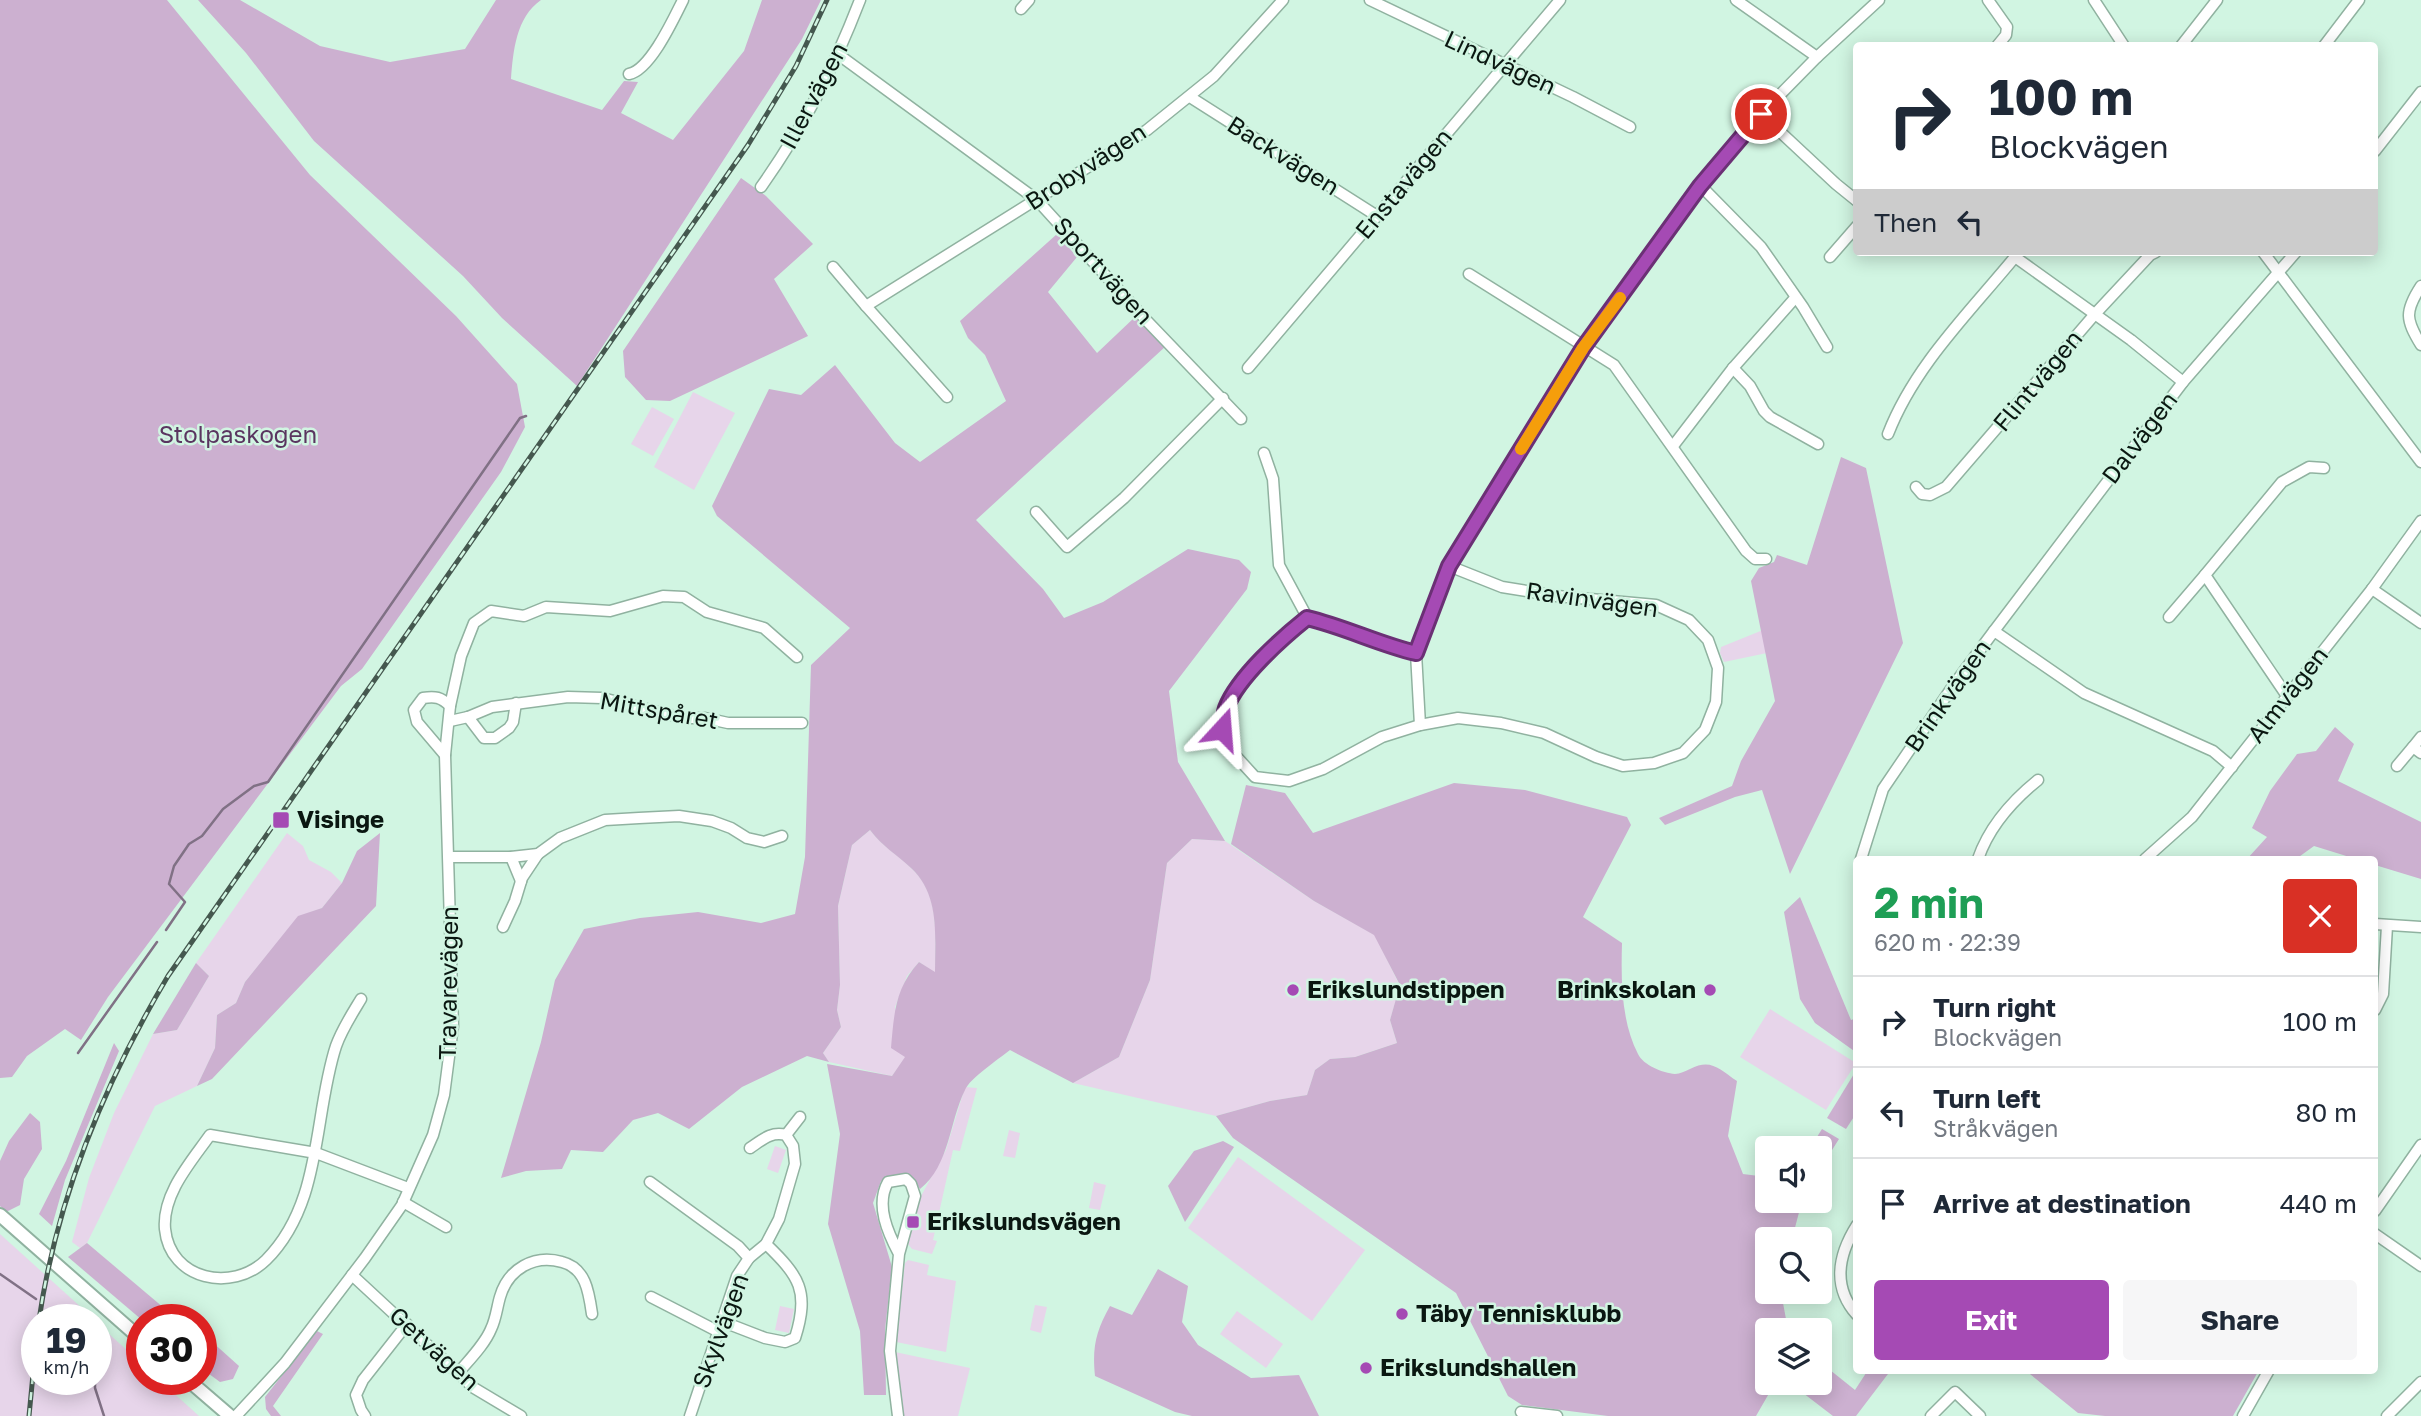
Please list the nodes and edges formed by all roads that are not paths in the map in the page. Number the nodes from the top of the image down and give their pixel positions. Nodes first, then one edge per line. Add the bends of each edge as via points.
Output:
1 (683, 0) edge
2 (860, 0) edge
3 (1029, 0) edge
4 (1283, 0) edge
5 (1370, 0) edge
6 (1560, 0) edge
7 (1736, 0) edge
8 (1879, 0) edge
9 (1988, 0) edge
10 (2094, 0) edge
11 (2217, 0) edge
12 (2359, 0) edge
13 (1021, 9) dead end
14 (2000, 42) edge
15 (2120, 42) edge
16 (2184, 42) edge
17 (2327, 42) edge
18 (839, 55) junction
19 (1817, 57) junction
20 (1504, 64) junction
21 (629, 75) dead end
22 (2421, 92) edge
23 (1190, 97) junction
24 (1761, 114) junction
25 (1630, 127) dead end
26 (2378, 147) edge
27 (1700, 186) junction
28 (761, 187) dead end
29 (1853, 198) edge
30 (1037, 200) junction
31 (1377, 216) junction
32 (1853, 231) edge
33 (2016, 256) edge
34 (2018, 256) edge
35 (2149, 256) edge
36 (2266, 256) edge
37 (2293, 256) edge
38 (1830, 257) dead end
39 (833, 267) dead end
40 (1469, 274) dead end
41 (2278, 274) junction
42 (2421, 286) edge
43 (1795, 298) junction
44 (866, 306) junction
45 (2095, 314) junction
46 (2421, 345) edge
47 (1827, 347) dead end
48 (1583, 348) junction
49 (1248, 368) dead end
50 (1733, 368) junction
51 (2183, 382) junction
52 (947, 397) dead end
53 (1223, 398) junction
54 (1241, 419) dead end
55 (1888, 434) dead end
56 (1818, 444) dead end
57 (1673, 446) junction
58 (1264, 453) dead end
59 (2421, 462) edge
60 (2324, 468) dead end
61 (1916, 487) dead end
62 (1036, 512) dead end
63 (2421, 521) edge
64 (1766, 559) dead end
65 (1449, 566) junction
66 (2205, 575) junction
67 (2372, 589) junction
68 (2169, 617) dead end
69 (1307, 618) junction
70 (2421, 623) edge
71 (1994, 631) junction
72 (1416, 653) junction
73 (797, 657) dead end
74 (2287, 696) junction
75 (516, 703) junction
76 (450, 706) junction
77 (468, 717) junction
78 (450, 721) junction
79 (802, 723) dead end
80 (1420, 725) junction
81 (2421, 737) edge
82 (2417, 750) edge
83 (445, 755) junction
84 (2397, 766) dead end
85 (2232, 767) junction
86 (2038, 780) dead end
87 (782, 836) dead end
88 (538, 854) junction
89 (1862, 856) edge
90 (1979, 856) edge
91 (2148, 856) edge
92 (449, 857) junction
93 (511, 857) junction
94 (521, 881) junction
95 (2378, 924) edge
96 (2387, 926) junction
97 (503, 927) dead end
98 (2421, 927) edge
99 (361, 999) dead end
100 (2378, 1004) edge
101 (800, 1117) dead end
102 (786, 1135) junction
103 (2421, 1145) edge
104 (750, 1148) dead end
105 (316, 1153) junction
106 (650, 1182) dead end
107 (408, 1188) junction
108 (403, 1202) junction
109 (2378, 1207) edge
110 (0, 1215) edge
111 (446, 1227) dead end
112 (1853, 1233) edge
113 (2378, 1236) edge
114 (766, 1244) junction
115 (899, 1254) junction
116 (749, 1258) junction
117 (2421, 1266) edge
118 (352, 1275) junction
119 (651, 1297) dead end
120 (1853, 1311) edge
121 (592, 1314) dead end
122 (407, 1324) junction
123 (126, 1325) edge
124 (720, 1326) junction
125 (459, 1372) junction
126 (2267, 1374) edge
127 (2421, 1382) edge
128 (206, 1395) edge
129 (1521, 1412) dead end
130 (230, 1416) edge
131 (236, 1416) edge
132 (365, 1416) edge
133 (521, 1416) edge
134 (690, 1416) edge
135 (898, 1416) edge
136 (1558, 1416) edge
137 (1931, 1416) edge
138 (1980, 1416) edge
139 (2243, 1416) edge
140 (2388, 1416) edge

1 - 21 street via 650,57 638,73
2 - 18 street, Illervägen
3 - 13 street
4 - 23 street, Brobyvägen
5 - 20 street, Lindvägen
6 - 20 street, Enstavägen
7 - 19 street
8 - 19 street
9 - 14 street via 2007,27
10 - 15 street
11 - 16 street
12 - 17 street
18 - 28 street, Illervägen via 792,144
18 - 30 street, Sportvägen
19 - 24 street
20 - 25 street, Lindvägen
20 - 31 street, Enstavägen
22 - 26 street
23 - 30 street, Brobyvägen
23 - 31 street, Backvägen
24 - 27 street
24 - 29 street
27 - 43 street via 1761,247
27 - 48 street
30 - 44 street, Brobyvägen
30 - 53 street, Sportvägen
31 - 49 street, Enstavägen
32 - 38 street
33 - 55 street via 1914,381
34 - 45 street
35 - 45 street, Flintvägen
36 - 41 street
37 - 41 street, Dalvägen
39 - 44 street
40 - 48 street
41 - 51 street, Dalvägen
41 - 59 street
42 - 46 street via 2410,304 2409,324
43 - 47 street
43 - 50 street
44 - 52 street
45 - 51 street
45 - 61 street, Flintvägen via 1946,486 1930,495
48 - 57 street via 1614,366
48 - 65 street
50 - 56 street via 1770,417
50 - 57 street
51 - 71 street, Dalvägen
53 - 54 street, Sportvägen
53 - 62 street via 1124,498 1067,547
57 - 64 street via 1750,555
58 - 69 street via 1273,479 1279,565
60 - 66 street via 2309,467 2282,482
63 - 67 street, Almvägen
65 - 72 street
65 - 80 street, Ravinvägen via 1502,587 1656,605 1689,620 1708,640 1718,668 1716,702 1705,730 1683,753 1654,763 1623,766 1544,733 1501,723 1458,718
66 - 68 street
66 - 74 street
67 - 70 street
67 - 74 street, Almvägen
69 - 72 street
69 - 80 street, Ravinvägen via 1252,671 1226,708 1222,729 1234,754 1255,777 1289,781 1323,769 1382,737
71 - 85 street, Brinkvägen via 2084,694 2213,751
71 - 89 street, Brinkvägen via 1883,789
72 - 80 street
73 - 76 street, Travarevägen via 764,628 707,612 684,597 663,596 610,611 547,607 523,616 491,611 474,623
74 - 85 street, Almvägen
75 - 77 street, Mittspåret
75 - 77 street via 513,722 495,738 484,738
75 - 79 street, Mittspåret via 602,698 683,718
76 - 78 street, Travarevägen
76 - 83 street via 432,696 423,698 414,710 417,722
77 - 78 street, Mittspåret
78 - 83 street, Travarevägen
81 - 82 street
82 - 84 street
83 - 92 street, Travarevägen
85 - 91 street, Almvägen via 2192,817
86 - 90 street via 2015,799
87 - 88 street via 764,842 712,821 679,816 605,820 560,838
88 - 93 street
88 - 94 street
92 - 93 street
92 - 107 street, Travarevägen via 450,1060 433,1135
93 - 94 street
94 - 97 street
95 - 96 street
96 - 98 street
96 - 100 street via 2383,994
99 - 105 street via 336,1045
101 - 102 street
102 - 104 street via 769,1135
102 - 114 street, Skylvägen via 795,1164 779,1219
103 - 109 street
105 - 105 street via 300,1205 266,1260 233,1278 217,1280 183,1264 170,1246 165,1228 174,1190 210,1135
105 - 107 street
106 - 116 street
107 - 108 street, Travarevägen
108 - 111 street
108 - 118 street, Travarevägen
110 - 123 main road
112 - 120 street via 1840,1263 1840,1283
113 - 117 street
114 - 116 street, Skylvägen
114 - 124 street via 794,1271 802,1289 794,1338 785,1342
115 - 115 street via 915,1196 906,1179 888,1182 883,1191 887,1231
115 - 135 street via 890,1351
116 - 124 street, Skylvägen via 737,1276
118 - 122 street, Getvägen
118 - 131 street, Travarevägen via 285,1363
119 - 124 street
121 - 125 street via 583,1277 569,1263 535,1259 509,1278 491,1330
122 - 125 street, Getvägen
122 - 132 street via 356,1395
124 - 134 street, Skylvägen
125 - 133 street, Getvägen via 474,1388
126 - 139 street
127 - 140 street
128 - 130 main road
129 - 136 street
137 - 138 street via 1955,1392

